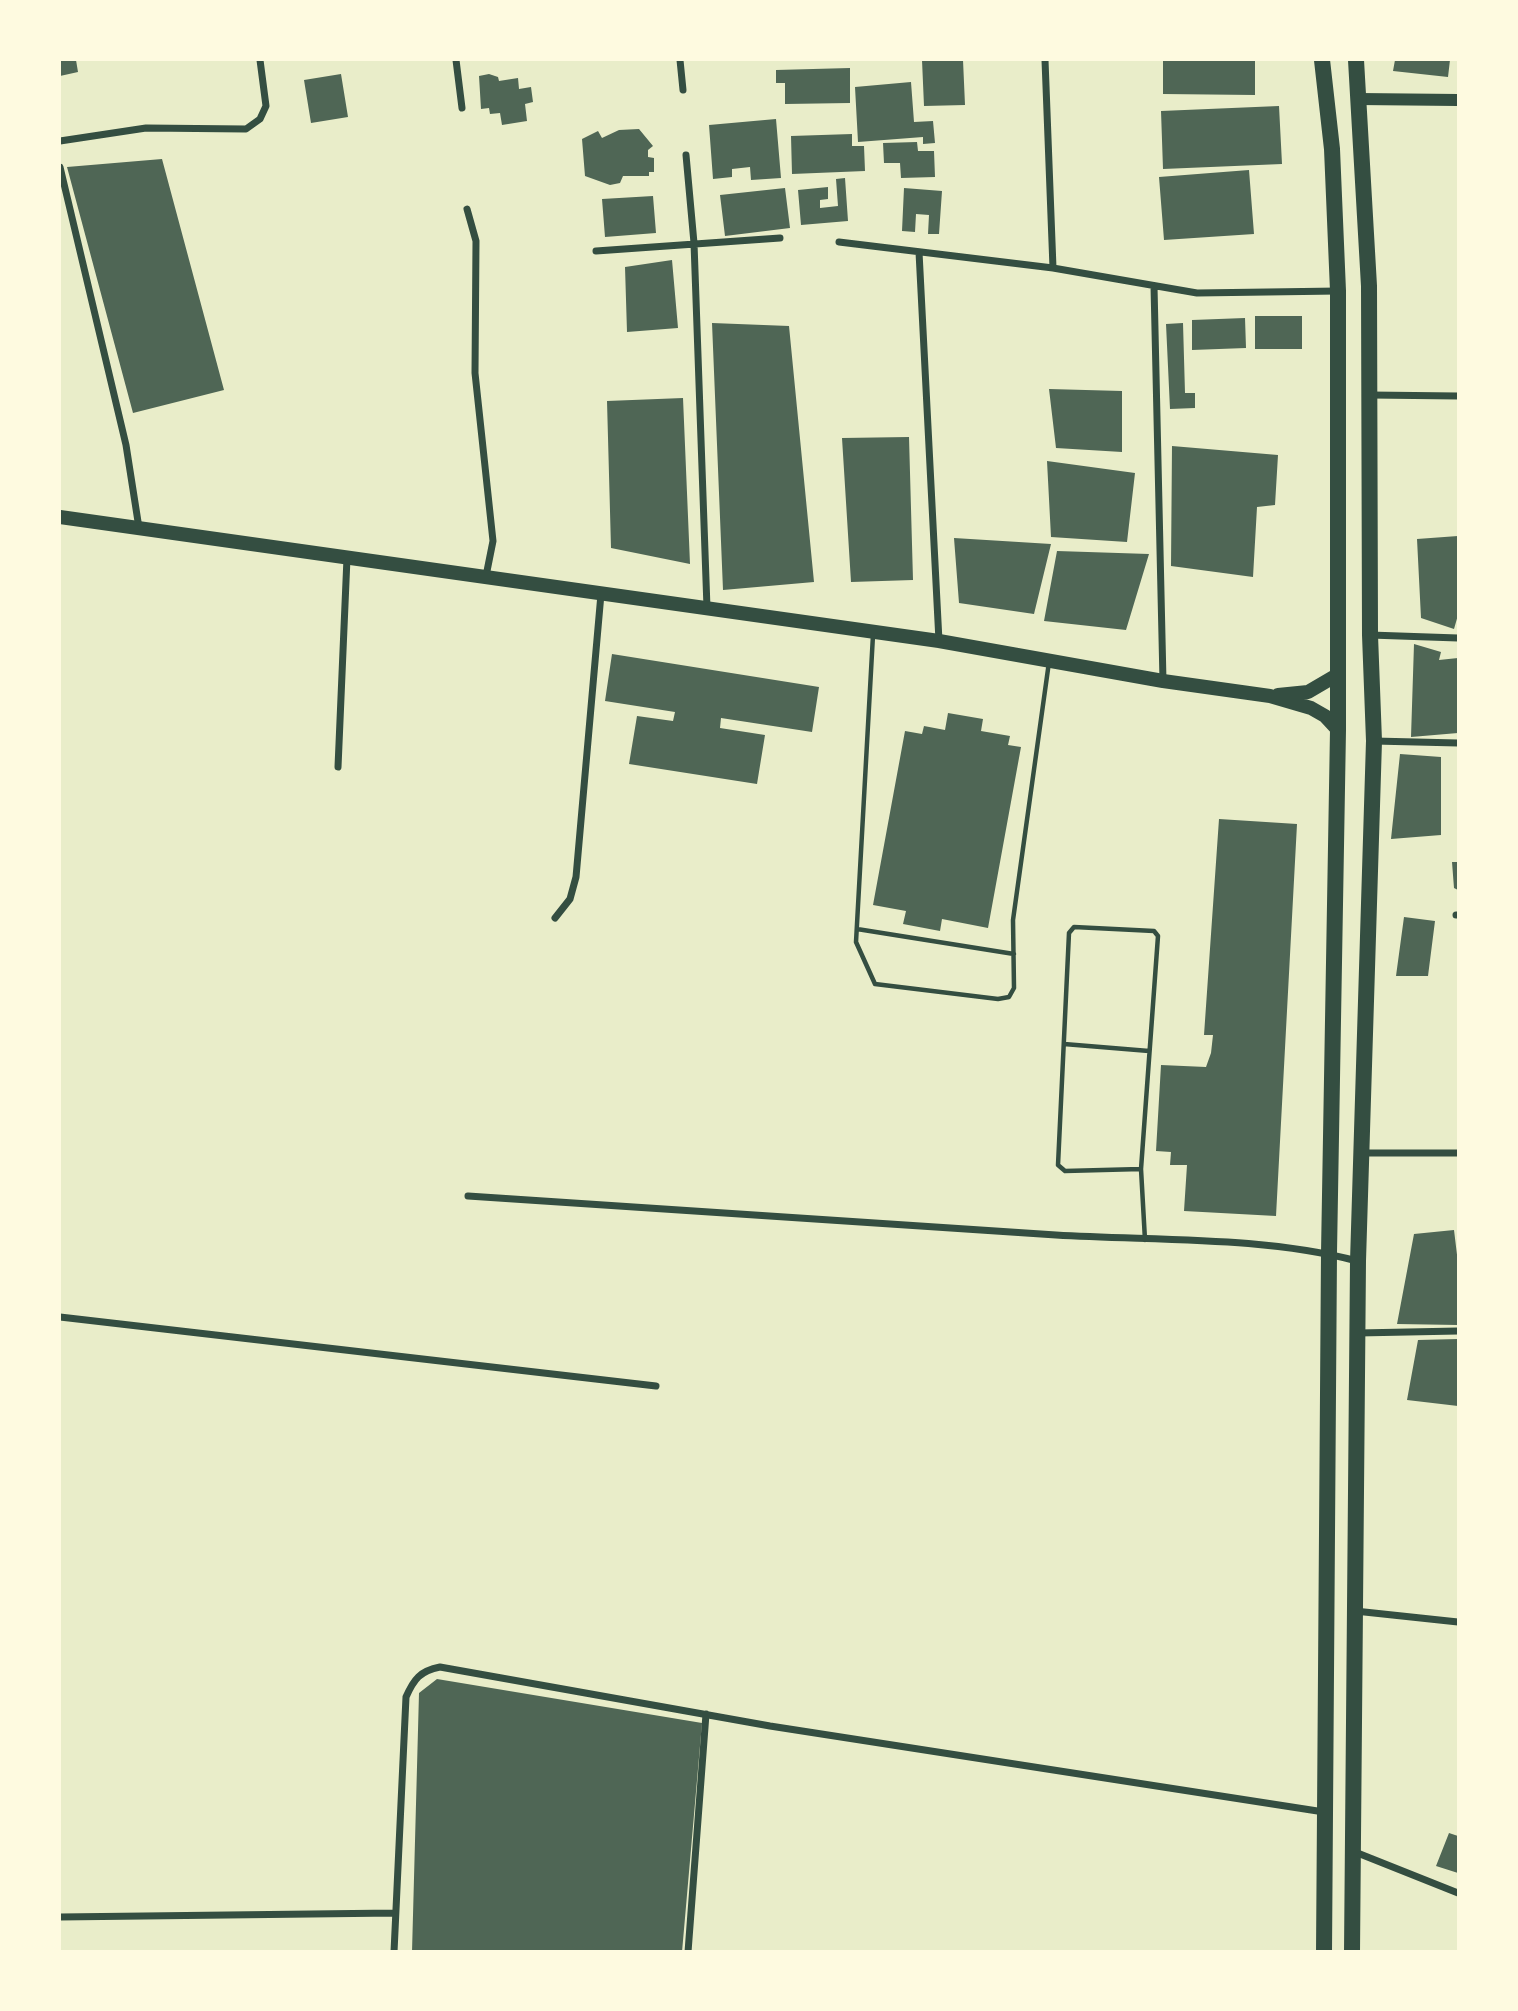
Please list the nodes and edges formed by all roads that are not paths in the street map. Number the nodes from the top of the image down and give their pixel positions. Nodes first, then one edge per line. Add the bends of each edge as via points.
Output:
1 (260, 60) edge
2 (456, 60) edge
3 (680, 60) edge
4 (1045, 60) edge
5 (1322, 60) edge
6 (1356, 60) edge
7 (683, 90) dead end
8 (1359, 99) junction
9 (1458, 100) edge
10 (462, 108) dead end
11 (60, 141) edge
12 (686, 155) dead end
13 (60, 167) edge
14 (467, 209) dead end
15 (780, 238) dead end
16 (839, 242) dead end
17 (694, 243) junction
18 (596, 251) dead end
19 (919, 251) junction
20 (1053, 268) junction
21 (1154, 286) junction
22 (1338, 291) junction
23 (1369, 395) junction
24 (1458, 396) edge
25 (60, 517) edge
26 (139, 530) junction
27 (347, 557) junction
28 (486, 576) junction
29 (601, 593) junction
30 (707, 608) junction
31 (873, 632) junction
32 (1370, 635) junction
33 (1458, 638) edge
34 (939, 641) junction
35 (1049, 661) junction
36 (1337, 675) junction
37 (1163, 681) junction
38 (1270, 696) junction
39 (1338, 730) junction
40 (1374, 741) junction
41 (1458, 743) edge
42 (338, 767) dead end
43 (555, 918) dead end
44 (857, 929) junction
45 (1014, 954) junction
46 (1064, 1044) junction
47 (1150, 1051) junction
48 (1360, 1153) junction
49 (1458, 1153) edge
50 (1141, 1169) junction
51 (468, 1196) dead end
52 (1145, 1241) junction
53 (1329, 1254) junction
54 (1358, 1261) junction
55 (60, 1317) edge
56 (1458, 1331) edge
57 (1357, 1333) junction
58 (656, 1386) dead end
59 (1355, 1611) junction
60 (1458, 1622) edge
61 (706, 1714) junction
62 (1325, 1812) junction
63 (1353, 1852) junction
64 (1458, 1893) edge
65 (394, 1913) junction
66 (60, 1917) edge
67 (394, 1951) edge
68 (688, 1951) edge
69 (1324, 1951) edge
70 (1352, 1951) edge

1 - 11 street via 266,106 246,129 146,128
2 - 10 street
3 - 7 street
4 - 20 street
5 - 22 highway via 1332,149
6 - 8 highway
8 - 9 street
8 - 23 highway via 1369,286
12 - 17 street
13 - 26 street via 126,446
14 - 28 street via 476,241 475,373 493,541
15 - 17 street
16 - 19 street
17 - 18 street
17 - 30 street
19 - 20 street
19 - 34 street
20 - 21 street
21 - 22 street via 1197,293
21 - 37 street
22 - 36 highway
23 - 24 street
23 - 32 highway
25 - 26 main road
26 - 27 main road
27 - 28 main road
27 - 42 street
28 - 29 main road
29 - 30 main road
29 - 43 street via 576,877 570,899
30 - 31 main road
31 - 34 main road
31 - 44 lane
32 - 33 street
32 - 40 highway
34 - 35 main road
35 - 37 main road
35 - 45 lane via 1013,920
36 - 38 main road via 1308,692
36 - 39 highway
37 - 38 main road
38 - 39 main road via 1311,708
39 - 53 highway
40 - 41 street
40 - 48 highway
44 - 45 lane
44 - 45 lane via 856,943 875,984 1009,997 1014,988
46 - 47 lane
46 - 47 lane via 1072,929 1154,931 1158,936
46 - 50 lane via 1060,1169
47 - 50 lane
48 - 49 street
48 - 54 highway
50 - 52 lane
51 - 52 street
52 - 53 street via 1262,1245
53 - 54 street
53 - 62 highway
54 - 57 highway
55 - 58 street
56 - 57 street
57 - 59 highway
59 - 60 street
59 - 63 highway
61 - 62 street
61 - 65 street via 440,1667 425,1670 414,1679 406,1697
61 - 68 street
62 - 69 highway
63 - 64 street
63 - 70 highway
65 - 66 street
65 - 67 street

